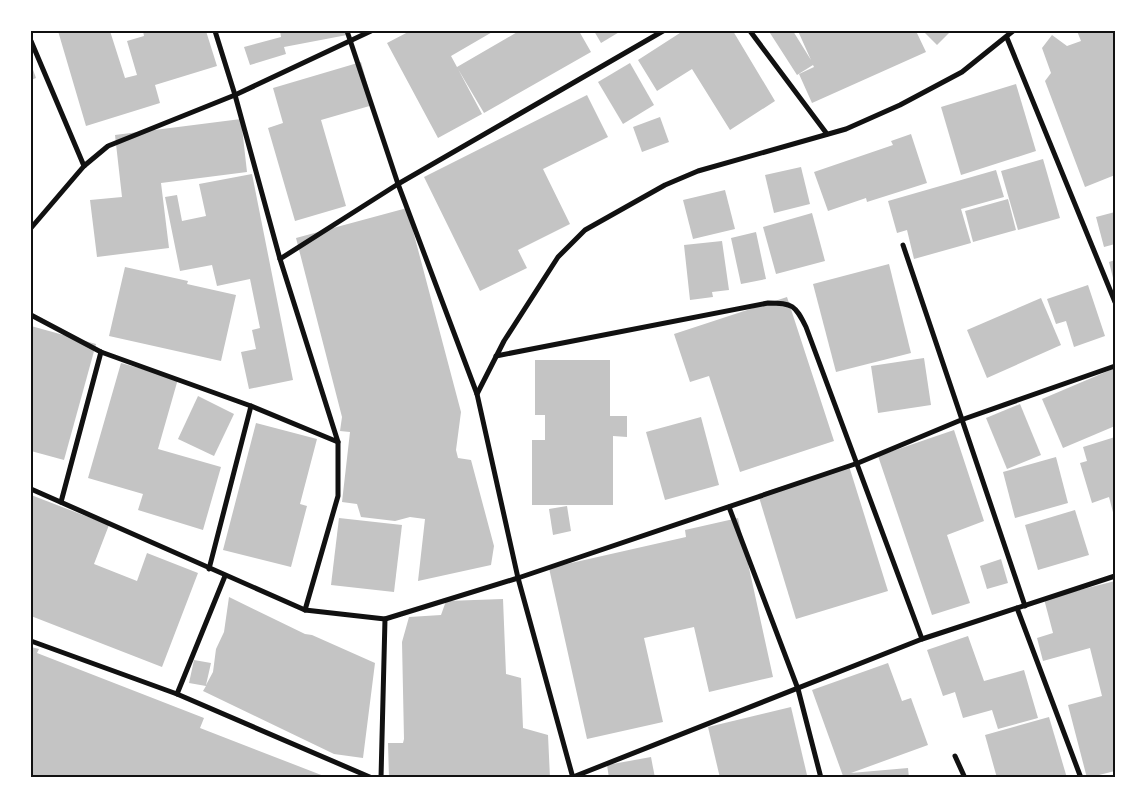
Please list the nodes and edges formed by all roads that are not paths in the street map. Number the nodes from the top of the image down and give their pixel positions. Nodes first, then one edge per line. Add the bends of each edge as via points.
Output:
1 (215, 31) edge
2 (347, 31) edge
3 (371, 31) edge
4 (663, 31) edge
5 (750, 31) edge
6 (1013, 31) edge
7 (1007, 38) junction
8 (31, 41) edge
9 (350, 43) junction
10 (235, 95) junction
11 (827, 134) junction
12 (84, 166) junction
13 (398, 184) junction
14 (31, 228) edge
15 (903, 245) dead end
16 (280, 260) junction
17 (1115, 302) edge
18 (31, 315) edge
19 (101, 352) junction
20 (496, 356) junction
21 (1115, 366) edge
22 (477, 394) junction
23 (251, 406) junction
24 (961, 420) junction
25 (338, 442) junction
26 (858, 463) junction
27 (31, 489) edge
28 (61, 502) junction
29 (729, 506) junction
30 (209, 569) junction
31 (225, 576) junction
32 (1115, 576) edge
33 (518, 578) junction
34 (1024, 606) junction
35 (1017, 608) junction
36 (305, 610) junction
37 (385, 619) junction
38 (922, 639) junction
39 (31, 641) edge
40 (798, 689) junction
41 (177, 694) junction
42 (955, 756) dead end
43 (573, 777) edge
44 (372, 778) edge
45 (381, 778) edge
46 (821, 778) edge
47 (965, 778) edge
48 (1081, 778) edge

1 - 10 street
2 - 9 street
3 - 9 street
4 - 13 street
5 - 11 street
6 - 7 street
7 - 11 street via 953,77 900,105
7 - 17 street
8 - 12 street
9 - 10 street
9 - 13 street
10 - 12 street via 124,138 108,146
10 - 16 street
11 - 20 street via 698,171 665,185 585,230 558,257
12 - 14 street
13 - 16 street
13 - 22 street
15 - 24 street
16 - 25 street
18 - 19 street
19 - 23 street
19 - 28 street
20 - 22 street
20 - 26 street via 704,314 786,303 796,308 806,327
21 - 24 street
22 - 33 street
23 - 25 street
23 - 30 street
24 - 26 street
24 - 34 street
25 - 36 street via 338,496
26 - 29 street
26 - 38 street
27 - 28 street
28 - 30 street
29 - 33 street
29 - 40 street
30 - 31 street
31 - 36 street
31 - 41 street
32 - 34 street
33 - 37 street
33 - 43 street
34 - 35 street
35 - 38 street
35 - 48 street
36 - 37 street
37 - 45 street
38 - 40 street
39 - 41 street
40 - 43 street
40 - 46 street
41 - 44 street
42 - 47 street

